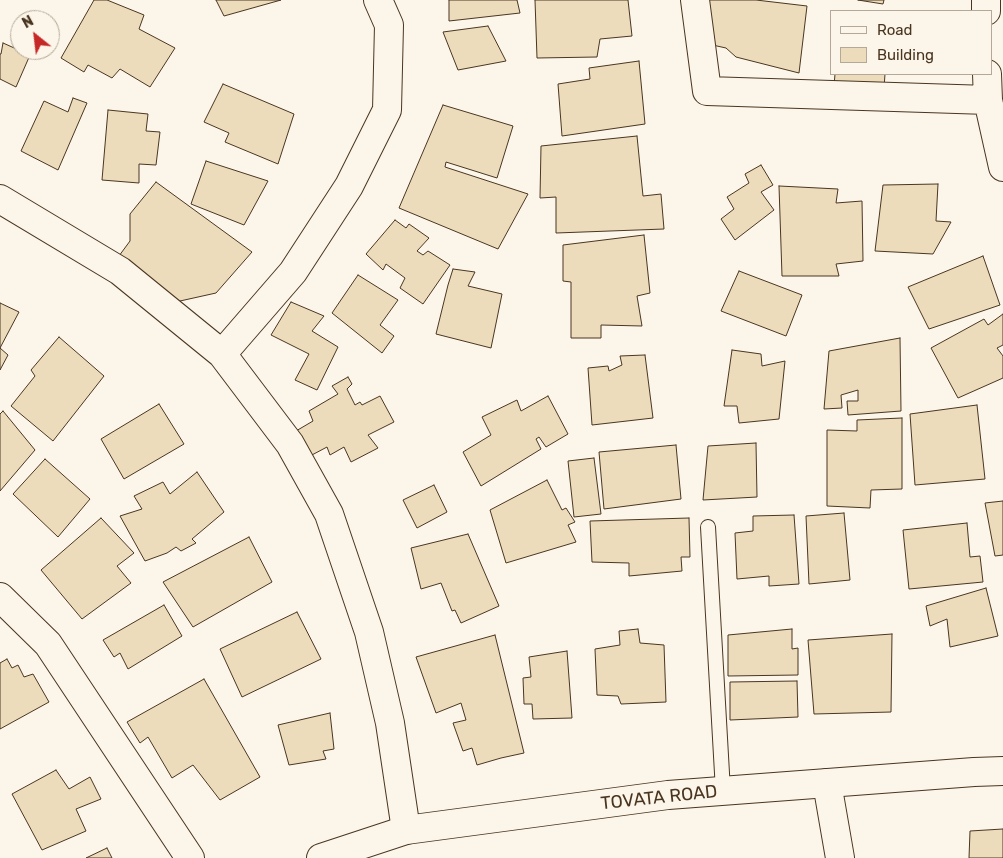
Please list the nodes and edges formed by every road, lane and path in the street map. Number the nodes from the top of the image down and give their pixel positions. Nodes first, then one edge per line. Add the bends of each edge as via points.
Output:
1 (378, 0) edge
2 (695, 0) edge
3 (987, 87) edge
4 (1003, 167) edge
5 (0, 199) edge
6 (222, 354) junction
7 (708, 528) dead end
8 (0, 598) edge
9 (1003, 771) edge
10 (827, 783) junction
11 (723, 791) junction
12 (406, 830) junction
13 (190, 858) edge
14 (321, 858) edge
15 (840, 858) edge

1 - 6 street via 388,24 387,110 349,186 293,272
2 - 3 street via 707,92
3 - 4 street
5 - 6 street via 120,271
6 - 12 street via 290,444 329,514 369,632 390,723
7 - 11 lane
8 - 13 street via 48,644
9 - 10 street, TOVATA ROAD
10 - 11 street, TOVATA ROAD
10 - 15 street
11 - 12 street, TOVATA ROAD via 668,795
12 - 14 street, TOVATA ROAD

